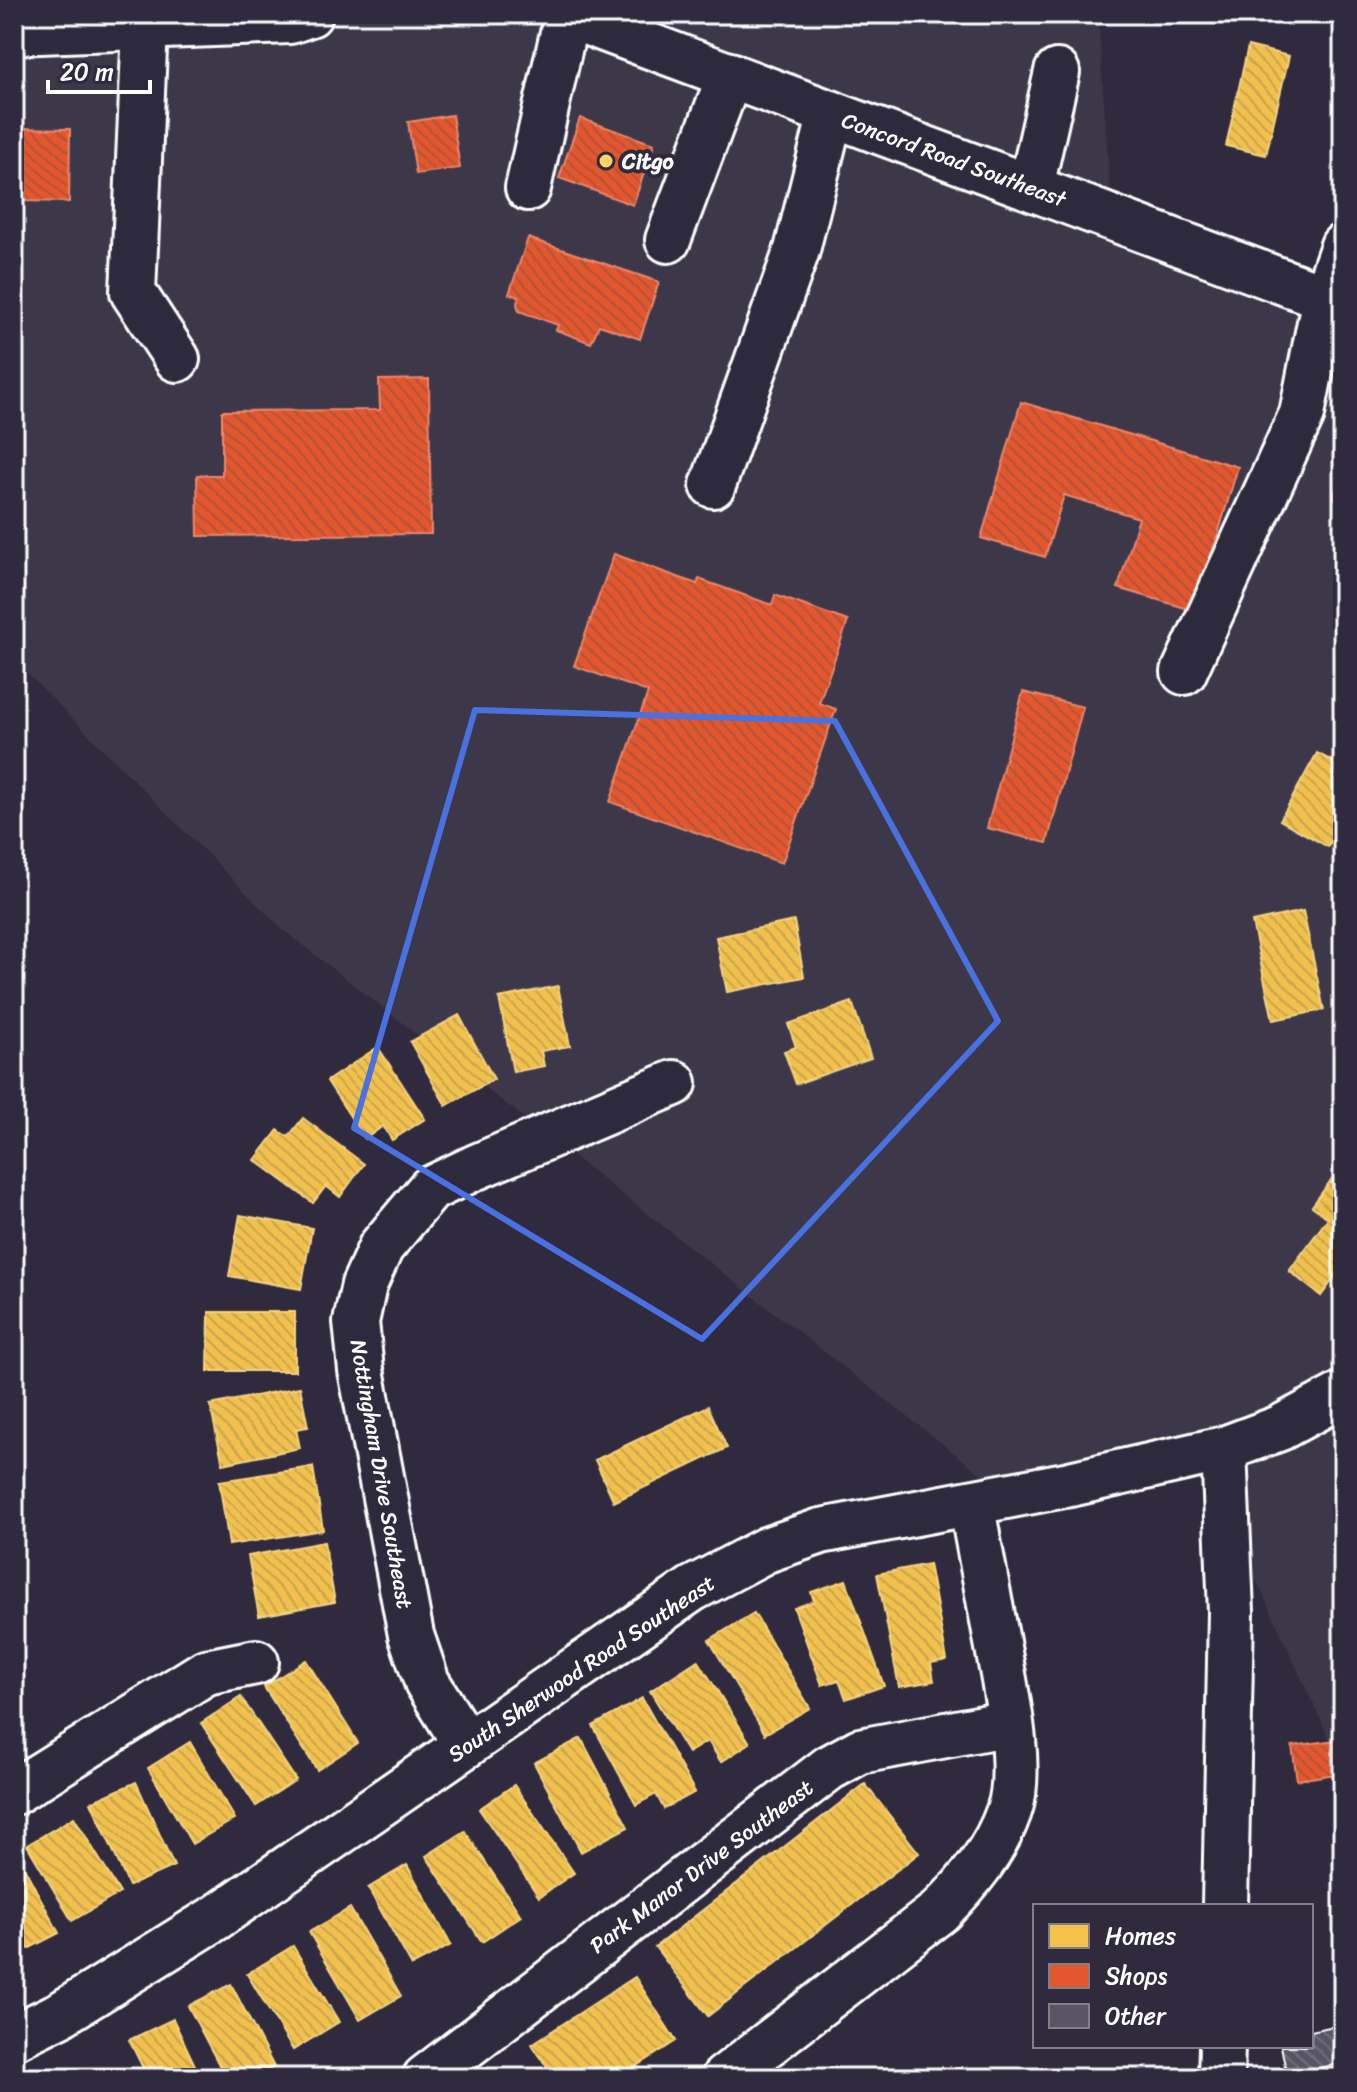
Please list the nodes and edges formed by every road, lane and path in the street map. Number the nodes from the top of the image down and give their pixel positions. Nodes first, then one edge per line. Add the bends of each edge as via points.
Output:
1 (310, 14) edge
2 (566, 14) edge
3 (145, 27) junction
4 (659, 30) edge
5 (14, 32) edge
6 (1057, 72) dead end
7 (730, 75) junction
8 (831, 113) junction
9 (1031, 187) junction
10 (528, 188) dead end
11 (668, 240) dead end
12 (1343, 246) edge
13 (1334, 300) edge
14 (177, 359) dead end
15 (713, 485) dead end
16 (1184, 672) dead end
17 (674, 1083) dead end
18 (1343, 1394) edge
19 (1224, 1449) junction
20 (971, 1503) junction
21 (256, 1662) dead end
22 (1010, 1723) junction
23 (466, 1745) junction
24 (14, 1792) edge
25 (1225, 1904) edge
26 (14, 2037) edge
27 (1222, 2048) edge
28 (425, 2078) edge
29 (724, 2078) edge
30 (1221, 2078) edge

1 - 3 street via 290,21
2 - 4 street, Concord Road Southeast
2 - 10 street
3 - 5 street
3 - 14 street via 133,292
4 - 7 street, Concord Road Southeast
6 - 9 street
7 - 8 street, Concord Road Southeast
7 - 11 street
8 - 9 street, Concord Road Southeast
8 - 15 street via 797,250
9 - 13 street, Concord Road Southeast
12 - 13 street
13 - 16 street via 1302,414
17 - 23 street, Nottingham Drive Southeast via 430,1189 381,1247 364,1285 356,1322 361,1370 411,1635 427,1682
18 - 19 street, South Sherwood Road Southeast via 1280,1428
19 - 20 street, South Sherwood Road Southeast
19 - 25 street via 1231,1612
20 - 22 street
20 - 23 street, South Sherwood Road Southeast via 821,1531 766,1550 692,1589
21 - 24 street via 206,1672
22 - 28 street, Park Manor Drive Southeast via 860,1751 829,1768
22 - 29 street via 1016,1769 1010,1809 969,1882 940,1911
23 - 26 street, South Sherwood Road Southeast via 217,1917 61,2014
27 - 30 street

